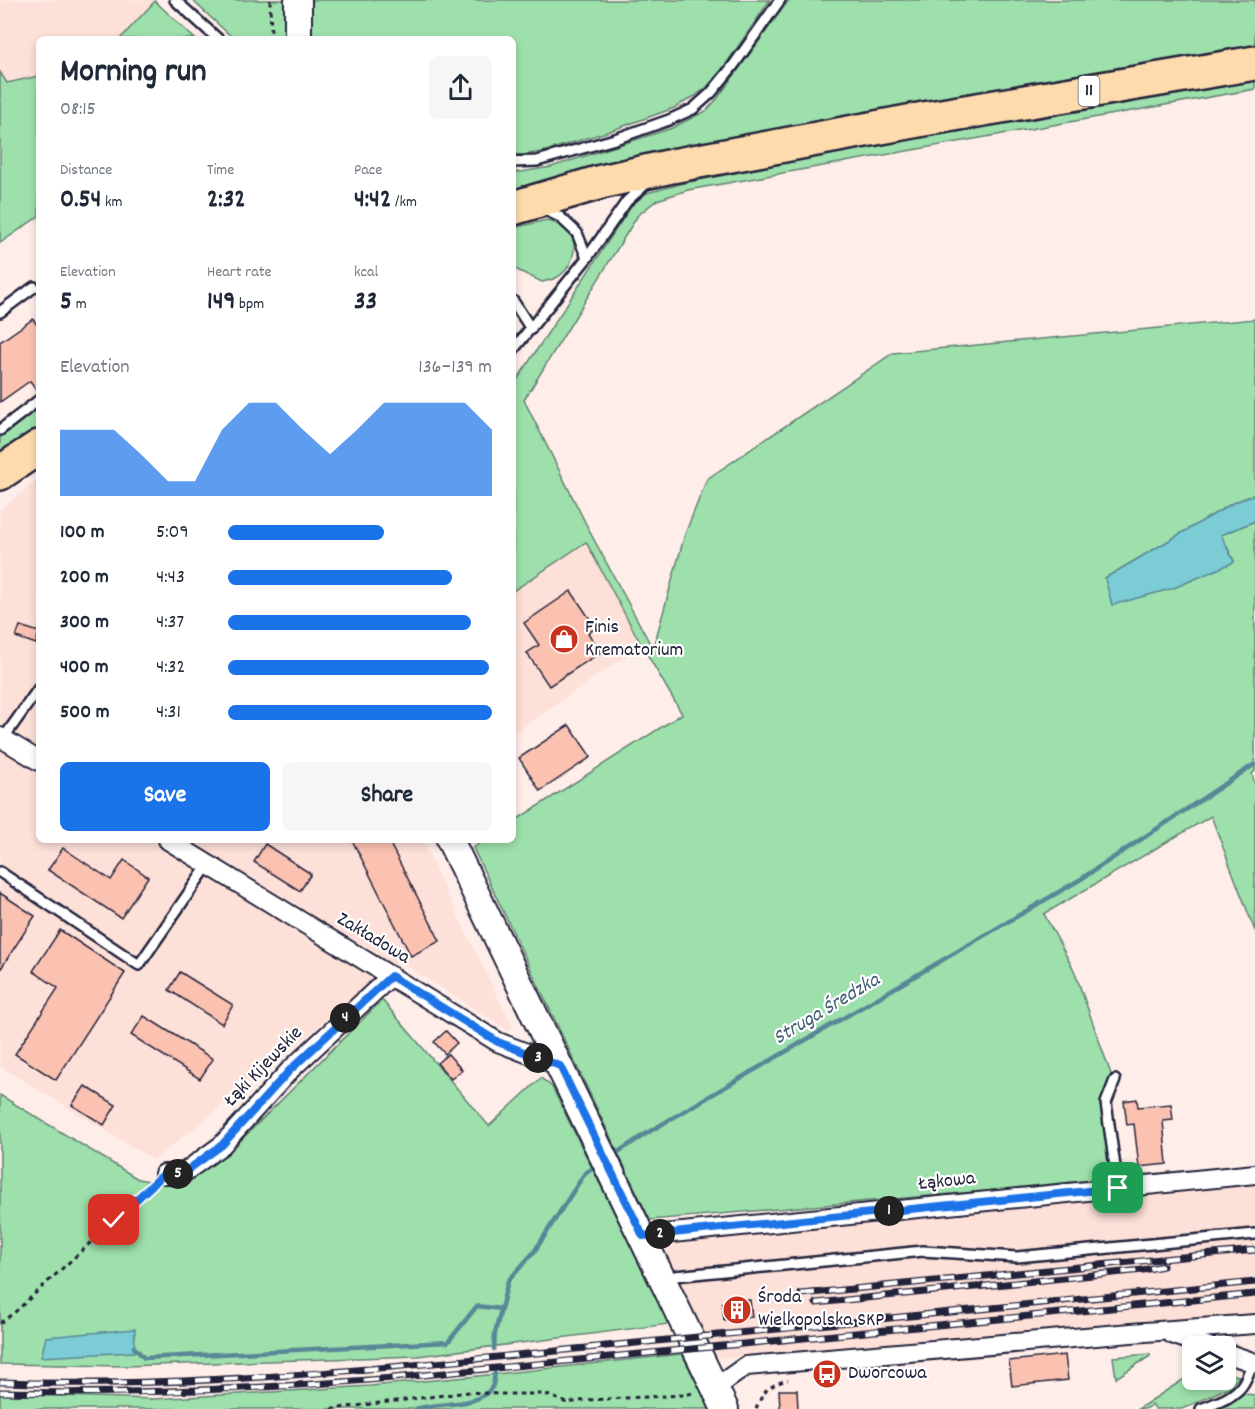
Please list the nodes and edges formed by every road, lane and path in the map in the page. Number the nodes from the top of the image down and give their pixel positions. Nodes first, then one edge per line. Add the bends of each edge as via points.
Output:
1 (175, 0) edge
2 (270, 0) edge
3 (298, 0) edge
4 (780, 0) edge
5 (215, 36) edge
6 (271, 36) edge
7 (298, 36) edge
8 (1255, 63) edge
9 (516, 162) edge
10 (672, 166) junction
11 (522, 205) edge
12 (587, 258) junction
13 (36, 289) edge
14 (516, 306) edge
15 (0, 312) edge
16 (531, 329) junction
17 (516, 346) edge
18 (36, 402) edge
19 (0, 430) edge
20 (36, 449) edge
21 (0, 473) edge
22 (36, 692) edge
23 (1, 738) edge
24 (36, 759) edge
25 (173, 843) edge
26 (451, 843) edge
27 (208, 865) junction
28 (0, 872) edge
29 (391, 976) junction
30 (560, 1066) junction
31 (1115, 1080) dead end
32 (164, 1174) joint
33 (1255, 1174) edge
34 (1118, 1188) junction
35 (638, 1226) junction
36 (1255, 1234) edge
37 (662, 1277) junction
38 (0, 1323) edge
39 (1255, 1324) edge
40 (1164, 1331) junction
41 (1182, 1337) edge
42 (1236, 1357) edge
43 (1254, 1363) edge
44 (720, 1398) edge
45 (333, 1409) edge
46 (1201, 1409) edge

1 - 5 lane
2 - 6 path
3 - 7 street
4 - 9 lane via 734,66 693,109 615,139 537,161
8 - 10 highway, 11
10 - 11 highway, 11
10 - 12 lane via 627,201
11 - 12 lane via 560,217 577,233
12 - 16 lane
13 - 15 lane
14 - 16 lane
16 - 17 lane
18 - 19 lane
20 - 21 highway
22 - 23 lane
23 - 24 street
25 - 27 street, Zakładowa
26 - 30 street
27 - 28 lane via 139,965
27 - 29 street, Zakładowa
29 - 30 street, Zakładowa via 498,1042
29 - 32 street, Łąki Kijewskie via 290,1070 222,1145 182,1174
30 - 35 street
31 - 34 lane via 1106,1103
32 - 38 path
33 - 34 street, Łąkowa
34 - 35 street, Łąkowa
35 - 37 street
36 - 37 lane via 1017,1257 923,1251
37 - 44 street
39 - 40 street
40 - 41 street
40 - 44 street via 746,1366
42 - 43 street
43 - 46 lane via 1236,1392
44 - 45 path via 685,1395 567,1403 545,1394 469,1392

